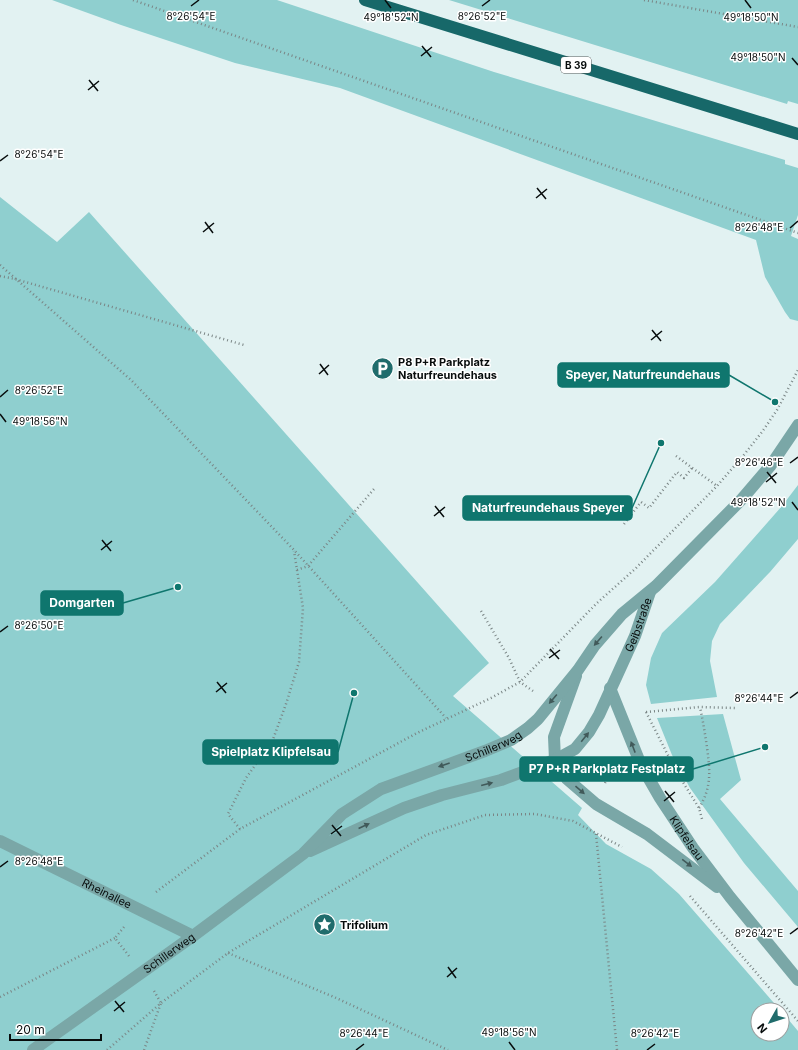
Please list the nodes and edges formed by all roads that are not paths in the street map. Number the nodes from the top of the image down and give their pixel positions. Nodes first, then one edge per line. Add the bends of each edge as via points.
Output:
1 (365, 0) edge
2 (798, 134) edge
3 (798, 425) edge
4 (650, 592) junction
5 (578, 670) junction
6 (610, 688) junction
7 (555, 760) junction
8 (0, 841) edge
9 (303, 854) junction
10 (730, 897) junction
11 (192, 936) junction
12 (798, 980) edge
13 (33, 1050) edge

1 - 2 main road, B 39
3 - 4 street, Geibstraße via 771,465 742,498
4 -> 5 street, Schillerweg via 622,614 595,645
4 - 6 street, Geibstraße via 635,636
5 - 7 street via 554,737
5 -> 9 street, Schillerweg via 528,728 510,740 485,751 381,789 342,814
7 -> 6 street, Geibstraße via 575,750 589,732
10 -> 6 street, Klipfelsau via 694,848 640,765
9 -> 7 street, Schillerweg via 404,808 501,780
7 -> 10 street, Klipfelsau via 567,779 596,804 647,834
8 - 11 street, Rheinallee
9 - 11 street, Schillerweg
10 - 12 street, Klipfelsau
11 - 13 street, Schillerweg

